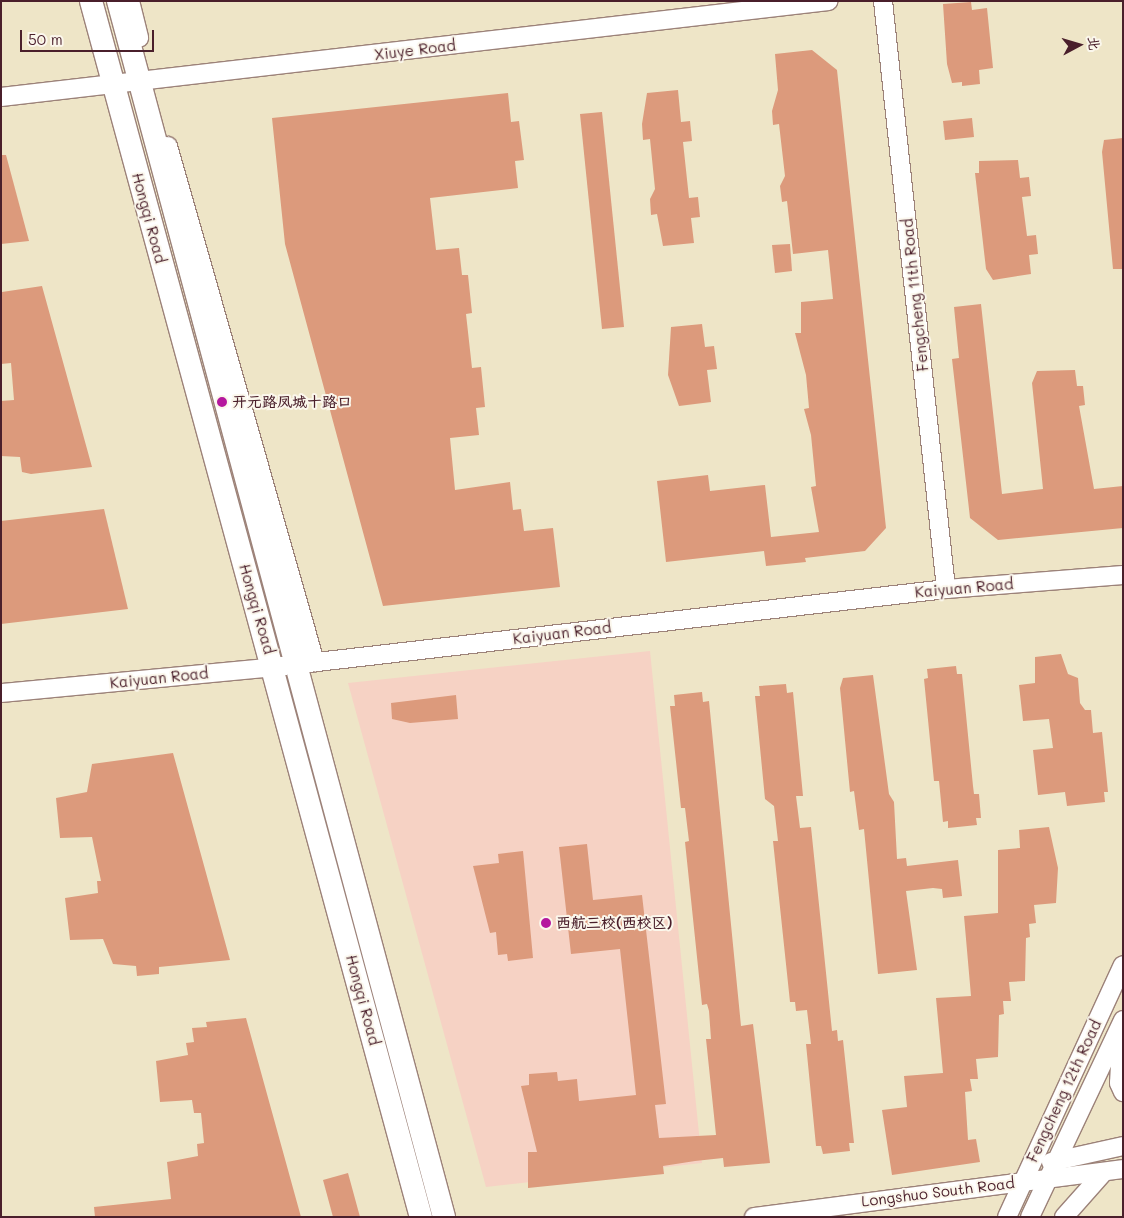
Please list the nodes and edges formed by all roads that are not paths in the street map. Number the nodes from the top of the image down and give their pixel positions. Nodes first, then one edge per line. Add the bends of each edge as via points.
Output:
1 (92, 1) edge
2 (118, 1) edge
3 (130, 1) edge
4 (828, 1) edge
5 (883, 1) edge
6 (143, 81) junction
7 (113, 86) junction
8 (1, 97) edge
9 (1123, 575) edge
10 (946, 589) junction
11 (307, 663) junction
12 (274, 666) junction
13 (1, 693) edge
14 (1123, 965) edge
15 (1123, 1020) edge
16 (1123, 1092) edge
17 (1123, 1146) edge
18 (1058, 1157) junction
19 (1123, 1169) edge
20 (1104, 1172) junction
21 (1022, 1181) junction
22 (1044, 1181) junction
23 (421, 1217) edge
24 (444, 1217) edge
25 (754, 1217) edge
26 (1007, 1217) edge
27 (1030, 1217) edge
28 (1064, 1217) edge

1 - 7 main road, Hongqi Road
2 - 6 main road, Hongqi Road
3 - 6 street
4 - 6 street, Xiuye Road
5 - 10 street, Fengcheng 11th Road
6 - 7 street, Xiuye Road
6 - 11 main road, Hongqi Road via 231,437
7 - 8 street, Xiuye Road
7 - 12 main road, Hongqi Road
9 - 10 street, Kaiyuan Road
10 - 11 street, Kaiyuan Road
11 - 12 street, Kaiyuan Road
11 - 24 main road, Hongqi Road
12 - 13 street, Kaiyuan Road
12 - 23 main road, Hongqi Road
14 - 21 street, Fengcheng 12th Road
15 - 16 street via 1119,1083
15 - 18 street, Fengcheng 12th Road
17 - 18 street
18 - 21 street
18 - 22 street, Fengcheng 12th Road
19 - 20 street, Longshuo South Road
20 - 22 street, Longshuo South Road
20 - 28 street
21 - 22 street, Longshuo South Road
21 - 25 street, Longshuo South Road
21 - 26 street, Fengcheng 12th Road
22 - 27 street, Fengcheng 12th Road

